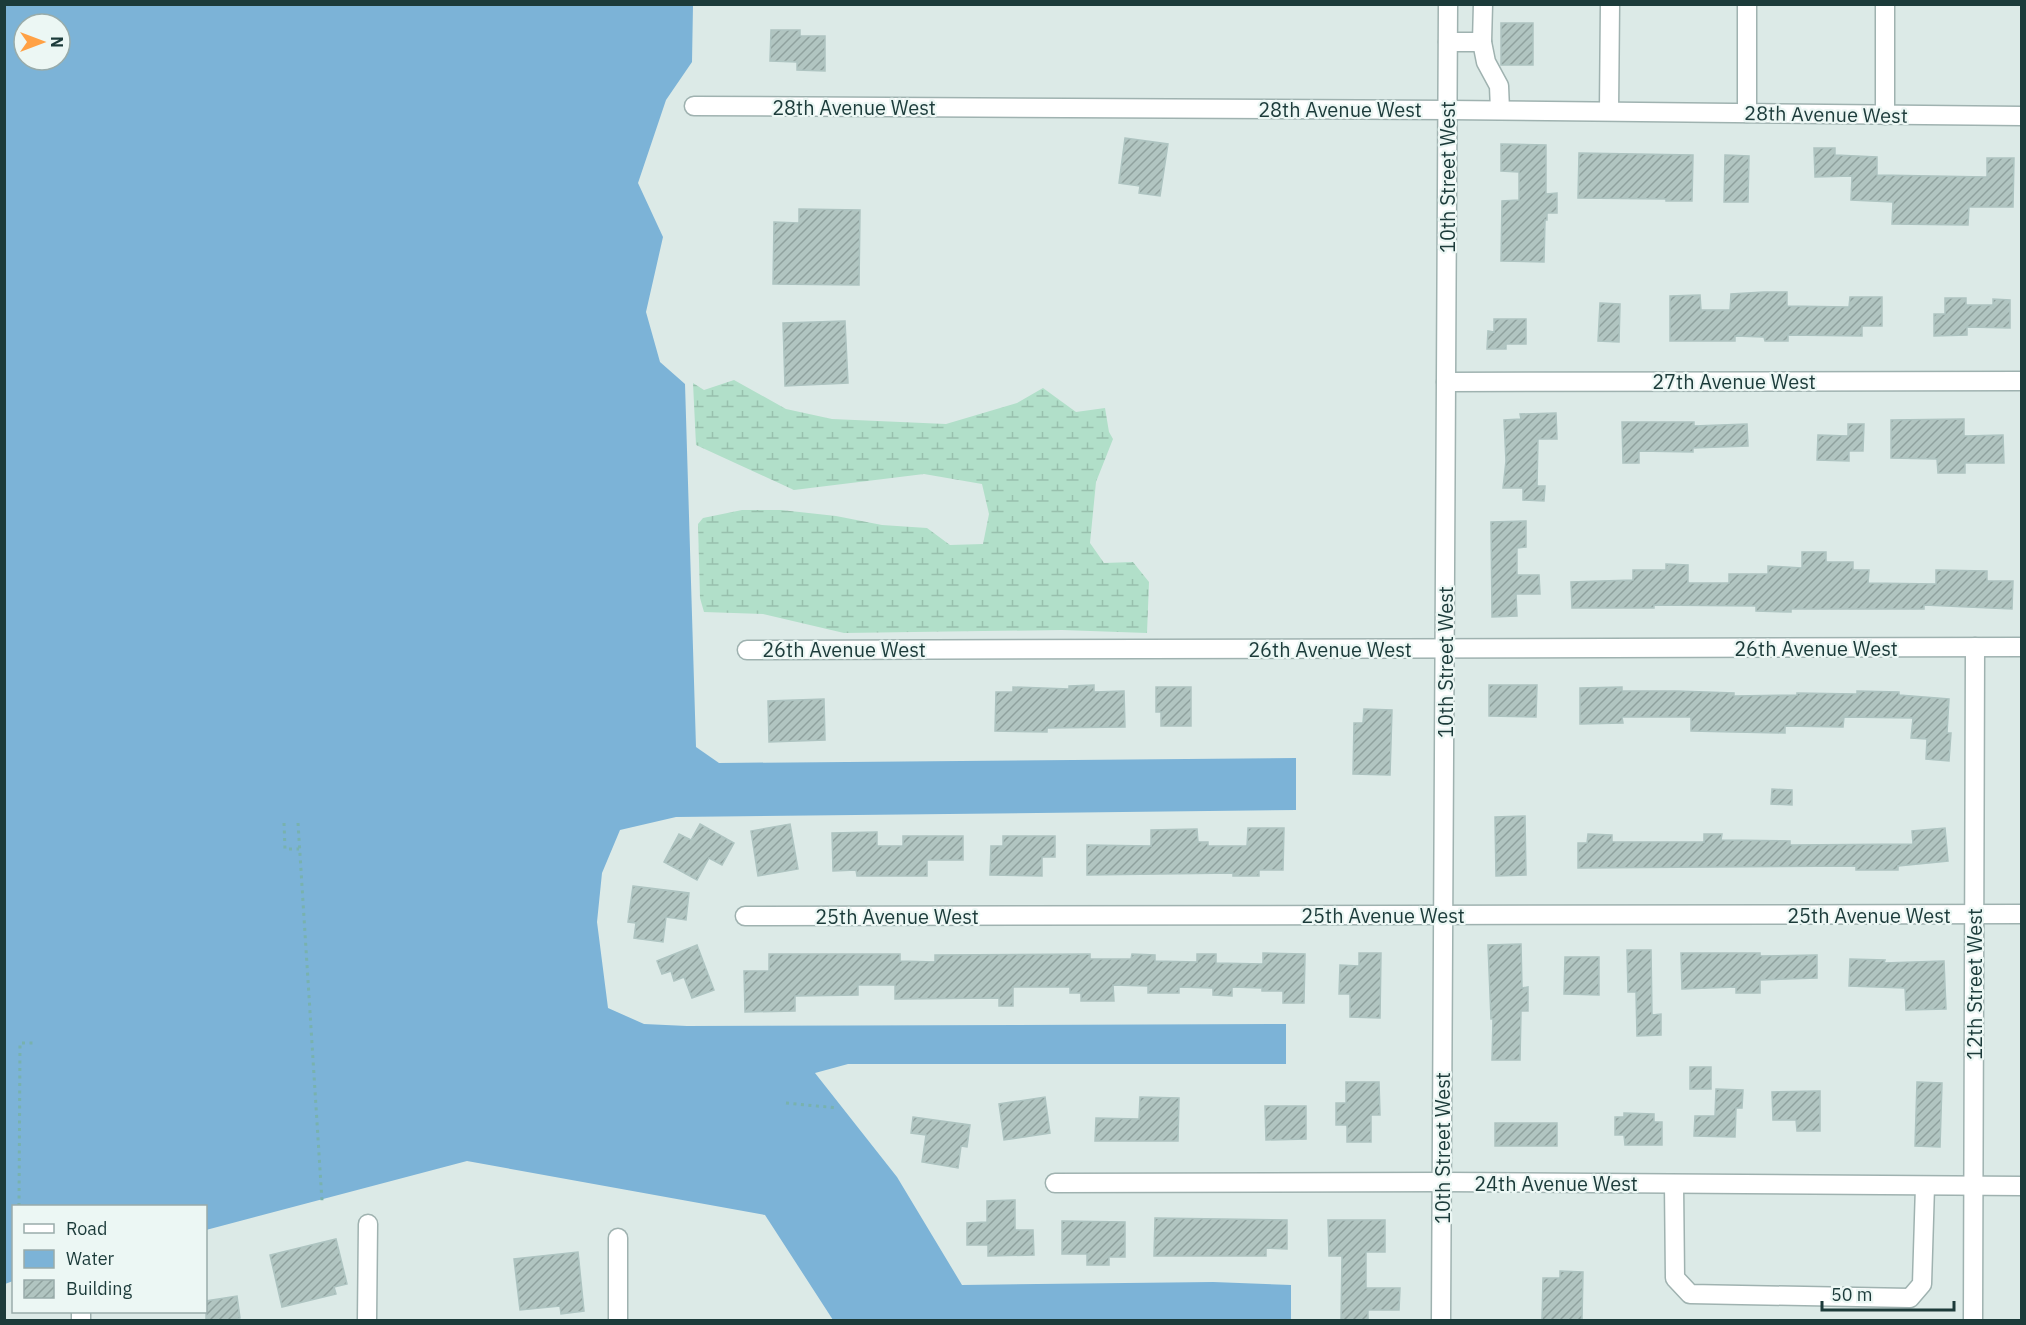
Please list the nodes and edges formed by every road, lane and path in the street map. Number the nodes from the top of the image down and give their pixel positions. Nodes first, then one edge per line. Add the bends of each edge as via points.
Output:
1 (1448, 4) edge
2 (1483, 4) edge
3 (1610, 4) edge
4 (1747, 4) edge
5 (1885, 4) edge
6 (1448, 42) junction
7 (1482, 42) junction
8 (694, 106) dead end
9 (1448, 110) junction
10 (1500, 110) junction
11 (1609, 111) junction
12 (1747, 113) junction
13 (1885, 115) junction
14 (2022, 116) edge
15 (2022, 381) edge
16 (1446, 382) junction
17 (1975, 647) junction
18 (2022, 647) edge
19 (1445, 648) junction
20 (747, 650) dead end
21 (284, 823) dead end
22 (298, 823) dead end
23 (299, 849) junction
24 (1974, 914) junction
25 (2022, 914) edge
26 (1443, 915) junction
27 (745, 916) dead end
28 (34, 1043) dead end
29 (786, 1103) dead end
30 (838, 1108) dead end
31 (1443, 1182) junction
32 (1055, 1183) dead end
33 (1674, 1184) junction
34 (1925, 1186) junction
35 (1973, 1186) junction
36 (2022, 1186) edge
37 (321, 1201) dead end
38 (19, 1205) edge
39 (368, 1224) dead end
40 (618, 1238) dead end
41 (367, 1320) edge
42 (618, 1320) edge
43 (1441, 1320) edge
44 (1973, 1320) edge

1 - 6 street, 10th Street West
2 - 7 street
3 - 11 street
4 - 12 street
5 - 13 street
6 - 7 street
6 - 9 street, 10th Street West
7 - 10 street via 1486,62 1499,86
8 - 9 street, 28th Avenue West
9 - 10 street, 28th Avenue West
9 - 16 street, 10th Street West
10 - 11 street, 28th Avenue West
11 - 12 street, 28th Avenue West
12 - 13 street, 28th Avenue West
13 - 14 street, 28th Avenue West
15 - 16 street, 27th Avenue West
16 - 19 street, 10th Street West
17 - 18 street, 26th Avenue West
17 - 19 street, 26th Avenue West
17 - 24 street, 12th Street West
19 - 20 street, 26th Avenue West
19 - 26 street, 10th Street West
21 - 23 path via 285,849
22 - 23 path
23 - 37 path
24 - 25 street, 25th Avenue West
24 - 26 street, 25th Avenue West
24 - 35 street, 12th Street West
26 - 27 street, 25th Avenue West
26 - 31 street, 10th Street West
28 - 38 path via 20,1043
29 - 30 path
31 - 32 street, 24th Avenue West
31 - 33 street, 24th Avenue West
31 - 43 street, 10th Street West
33 - 34 street, 24th Avenue West
33 - 34 street via 1675,1278 1690,1294 1910,1298 1922,1284
34 - 35 street, 24th Avenue West
35 - 36 street, 24th Avenue West
35 - 44 street, 12th Street West
39 - 41 street
40 - 42 street

